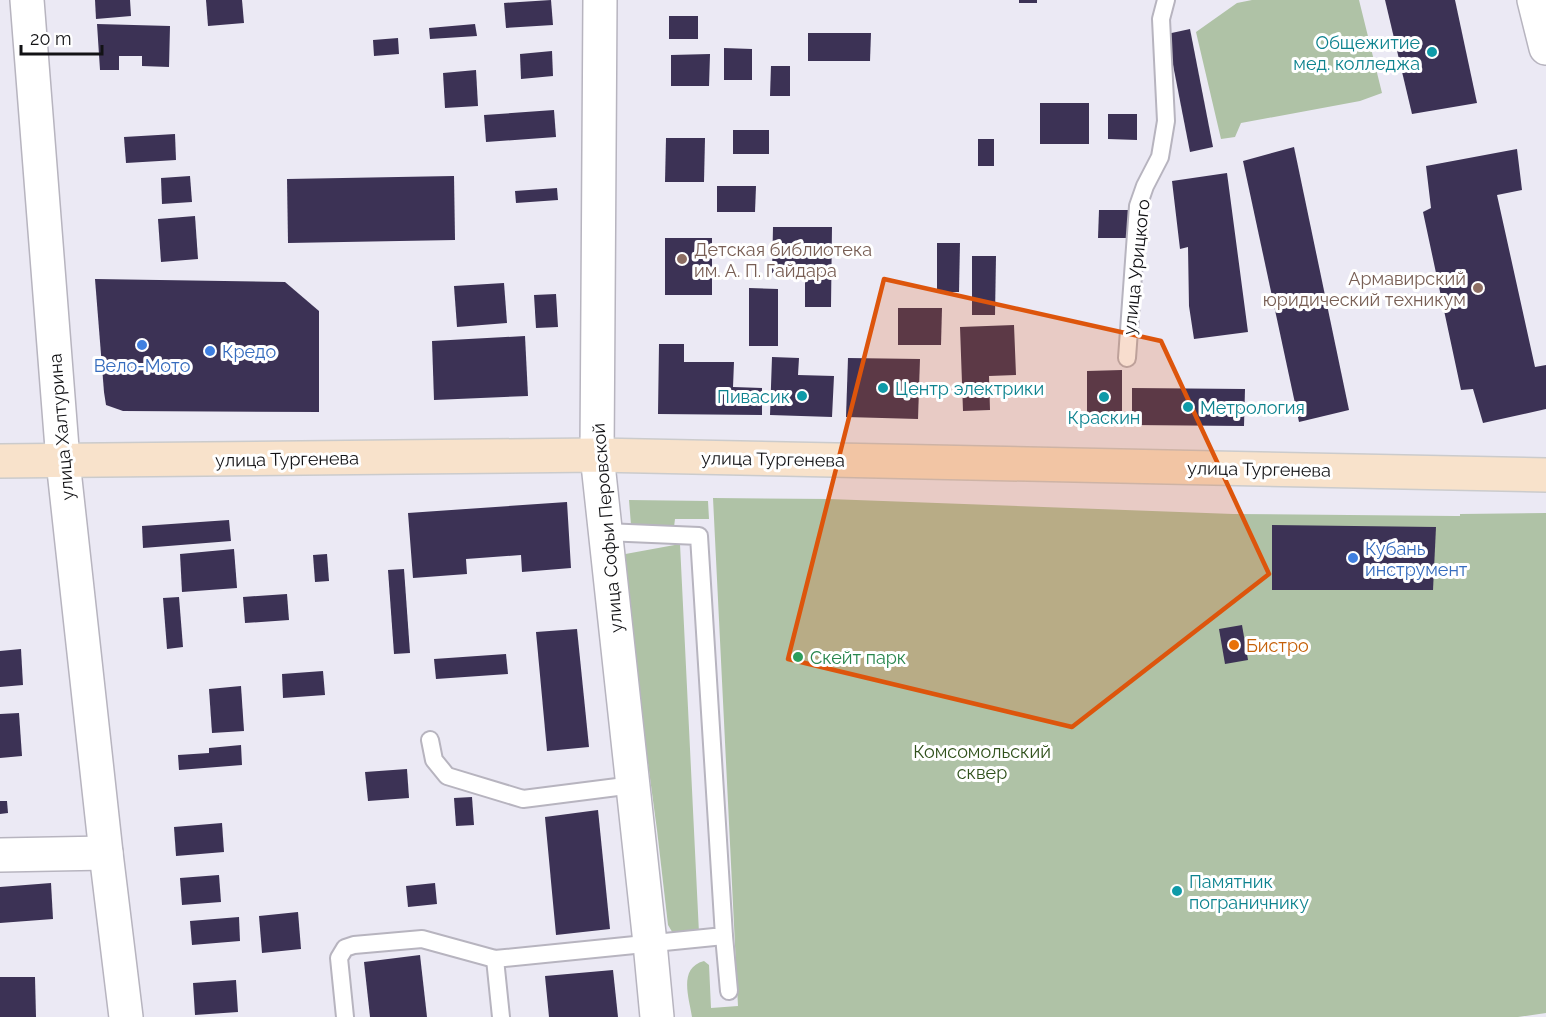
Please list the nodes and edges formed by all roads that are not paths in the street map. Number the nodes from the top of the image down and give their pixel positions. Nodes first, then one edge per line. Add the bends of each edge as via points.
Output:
1 (27, 0) edge
2 (600, 0) edge
3 (1166, 0) edge
4 (1534, 0) edge
5 (1546, 48) edge
6 (1127, 358) dead end
7 (597, 455) junction
8 (0, 461) edge
9 (63, 461) junction
10 (1546, 475) edge
11 (605, 532) junction
12 (429, 740) dead end
13 (633, 785) junction
14 (106, 853) junction
15 (0, 855) edge
16 (724, 936) junction
17 (650, 943) junction
18 (495, 958) junction
19 (729, 991) dead end
20 (126, 1017) edge
21 (345, 1017) edge
22 (501, 1017) edge
23 (657, 1017) edge

1 - 9 street, улица Халтурина
2 - 7 street, улица Софьи Перовской
3 - 6 lane, улица Урицкого via 1161,19 1166,121 1160,157 1138,206
4 - 5 street
7 - 9 main road, улица Тургенева
7 - 10 main road, улица Тургенева
7 - 11 street, улица Софьи Перовской
8 - 9 main road, улица Тургенева
9 - 14 street, улица Халтурина
11 - 13 street, улица Софьи Перовской
11 - 16 lane via 699,536
12 - 13 lane via 434,760 447,776 523,799
13 - 17 street, улица Софьи Перовской
14 - 15 street
14 - 20 street, улица Халтурина
16 - 17 lane
16 - 19 lane
17 - 18 lane
17 - 23 street, улица Софьи Перовской
18 - 21 lane via 422,939 349,946 339,958
18 - 22 lane

